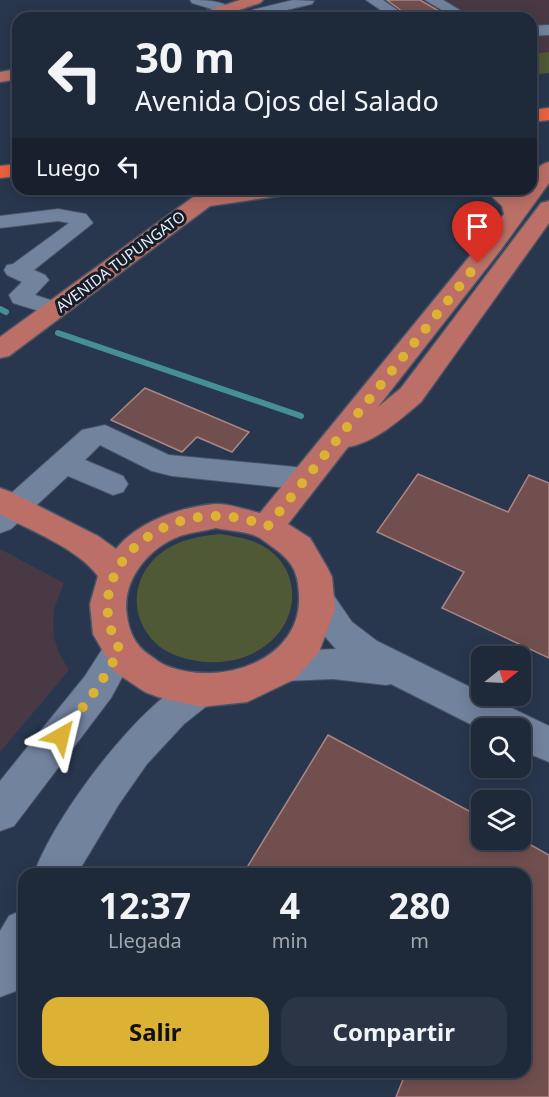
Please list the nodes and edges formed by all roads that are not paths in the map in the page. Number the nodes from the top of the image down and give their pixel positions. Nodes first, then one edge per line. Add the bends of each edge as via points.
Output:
1 (197, 0) edge
2 (267, 0) edge
3 (373, 0) edge
4 (432, 0) edge
5 (307, 1) edge
6 (256, 6) edge
7 (281, 7) junction
8 (225, 9) junction
9 (218, 12) edge
10 (392, 12) edge
11 (455, 12) edge
12 (549, 168) edge
13 (537, 185) edge
14 (241, 195) edge
15 (502, 195) edge
16 (529, 195) edge
17 (547, 212) edge
18 (515, 215) junction
19 (0, 222) edge
20 (9, 267) edge
21 (55, 309) junction
22 (5, 340) edge
23 (64, 462) junction
24 (315, 468) junction
25 (113, 484) dead end
26 (5, 510) edge
27 (268, 526) junction
28 (115, 573) junction
29 (320, 603) junction
30 (120, 650) junction
31 (285, 666) junction
32 (404, 673) junction
33 (200, 690) junction
34 (495, 718) edge
35 (531, 736) edge
36 (549, 745) edge
37 (0, 812) edge
38 (58, 868) edge
39 (18, 942) edge
40 (0, 975) edge

1 - 8 street
2 - 7 street
3 - 10 street
4 - 11 street
5 - 7 street
6 - 7 street
6 - 8 main road
8 - 9 main road
12 - 13 main road
14 - 21 main road, AVENIDA TUPUNGATO via 204,200
15 - 18 main road via 512,204
16 - 18 main road
17 - 24 main road via 411,395 389,414 351,436
18 - 24 main road
19 - 20 street via 58,214 79,218 82,223
20 - 21 street via 37,280 21,298
21 - 22 main road, AVENIDA TUPUNGATO
23 - 24 street via 98,434 172,466
23 - 25 street
23 - 26 street
24 - 27 main road
26 - 28 main road via 94,550
27 - 28 main road via 234,517 181,521 135,546
27 - 29 main road via 283,534 307,558 319,587
28 - 30 main road via 106,611
29 - 31 main road via 310,636
29 - 32 street via 340,634 379,663
30 - 33 main road via 153,678
30 - 37 street via 98,687
31 - 32 street via 333,663
31 - 33 main road via 246,685
32 - 34 street
33 - 38 street via 167,716 119,769
35 - 36 street
39 - 40 street

